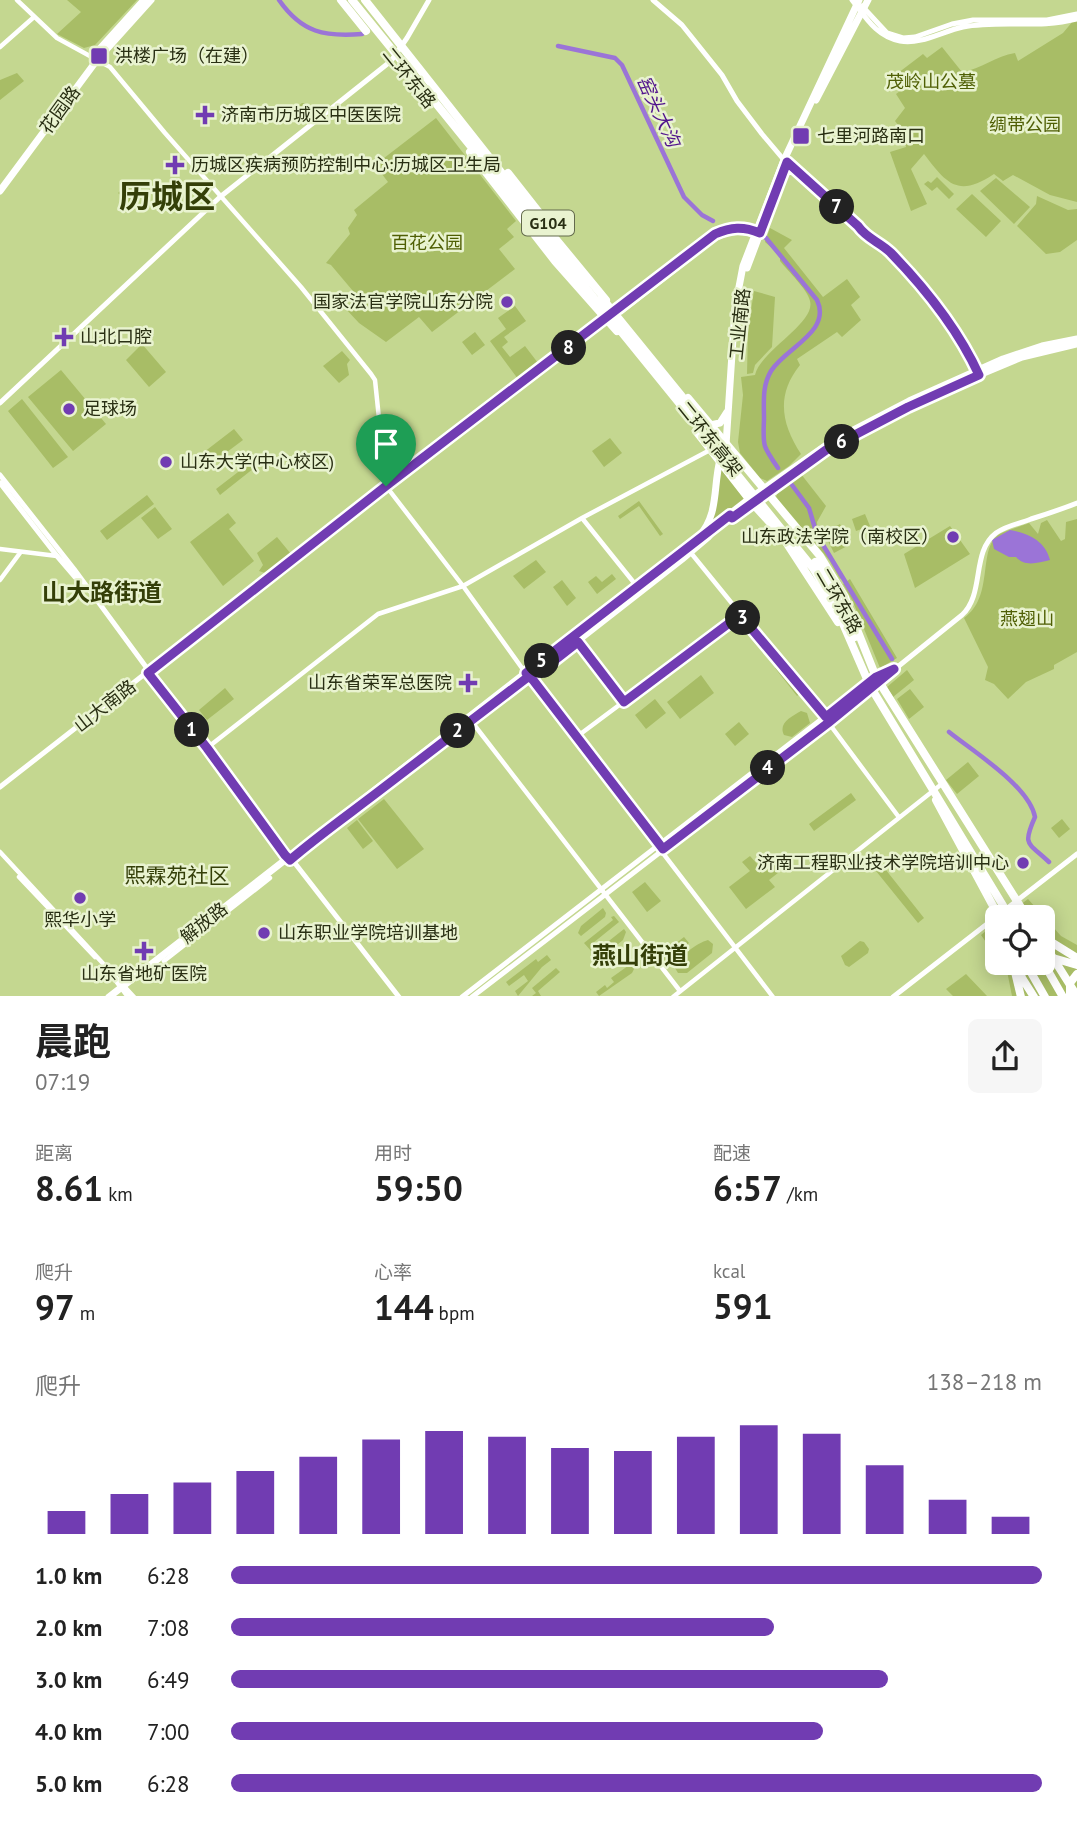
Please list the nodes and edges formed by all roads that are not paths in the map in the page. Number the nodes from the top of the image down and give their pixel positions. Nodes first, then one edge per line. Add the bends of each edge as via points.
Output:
1 (17, 0) edge
2 (144, 0) edge
3 (151, 0) edge
4 (346, 0) edge
5 (429, 0) edge
6 (653, 0) edge
7 (363, 1) edge
8 (860, 4) edge
9 (1077, 16) edge
10 (34, 17) junction
11 (368, 29) junction
12 (401, 46) junction
13 (0, 47) edge
14 (95, 58) junction
15 (392, 59) junction
16 (477, 139) junction
17 (486, 150) junction
18 (472, 154) junction
19 (786, 161) junction
20 (0, 185) edge
21 (0, 191) edge
22 (220, 196) junction
23 (757, 234) junction
24 (579, 264) junction
25 (604, 291) junction
26 (590, 296) junction
27 (612, 315) junction
28 (1077, 339) edge
29 (1077, 344) edge
30 (978, 373) junction
31 (0, 402) edge
32 (729, 408) junction
33 (710, 425) junction
34 (728, 447) junction
35 (711, 450) junction
36 (720, 460) junction
37 (0, 475) edge
38 (0, 483) edge
39 (386, 486) junction
40 (765, 492) junction
41 (751, 501) junction
42 (1077, 503) edge
43 (775, 515) junction
44 (582, 517) junction
45 (731, 517) junction
46 (713, 533) junction
47 (699, 537) junction
48 (0, 549) edge
49 (691, 552) junction
50 (20, 553) junction
51 (57, 556) junction
52 (0, 580) edge
53 (635, 584) junction
54 (463, 586) junction
55 (635, 593) junction
56 (630, 601) junction
57 (606, 608) junction
58 (740, 615) junction
59 (853, 619) junction
60 (839, 624) junction
61 (578, 642) junction
62 (149, 672) junction
63 (531, 673) junction
64 (878, 680) junction
65 (867, 688) junction
66 (492, 702) junction
67 (624, 702) junction
68 (828, 721) junction
69 (472, 723) junction
70 (576, 738) junction
71 (208, 747) junction
72 (0, 787) edge
73 (938, 789) junction
74 (899, 816) junction
75 (334, 823) junction
76 (660, 847) junction
77 (1077, 853) edge
78 (0, 854) edge
79 (290, 858) junction
80 (602, 892) junction
81 (1016, 900) junction
82 (996, 905) edge
83 (998, 905) edge
84 (1006, 905) edge
85 (1011, 905) edge
86 (1016, 905) edge
87 (1018, 905) edge
88 (985, 928) edge
89 (1055, 946) edge
90 (736, 947) junction
91 (1077, 958) edge
92 (1055, 959) edge
93 (1055, 959) edge
94 (1077, 965) edge
95 (1077, 974) edge
96 (1017, 975) edge
97 (1021, 975) edge
98 (1033, 975) edge
99 (1046, 975) edge
100 (1049, 975) edge
101 (125, 989) edge
102 (680, 991) junction
103 (1077, 995) edge
104 (109, 996) edge
105 (115, 996) edge
106 (134, 996) edge
107 (397, 996) edge
108 (462, 996) edge
109 (472, 996) edge
110 (673, 996) edge
111 (774, 996) edge
112 (892, 996) edge
113 (1021, 996) edge
114 (1034, 996) edge
115 (1045, 996) edge
116 (1057, 996) edge
117 (1063, 996) edge
118 (1070, 996) edge

1 - 10 street
2 - 14 main road, 花园路
3 - 14 main road, 花园路
4 - 11 highway, 二环东路
4 - 11 highway, 二环东路
4 - 27 highway, 二环东高架
5 - 12 main road
6 - 19 main road via 682,25
7 - 12 highway, 二环东路 / G104
7 - 27 highway, 二环东高架
8 - 9 main road via 873,27 884,36 906,42 981,24 1046,24
8 - 19 main road, 工业南路
10 - 13 street
10 - 14 street via 57,38
11 - 15 highway, 二环东路
12 - 15 main road
12 - 16 highway, 二环东路 / G104
14 - 20 main road, 花园路
14 - 21 main road, 花园路
14 - 22 street via 110,67
15 - 18 highway, 二环东路
15 - 22 main road
16 - 17 highway, 二环东路 / G104
16 - 24 highway, 二环东路 / G104
17 - 24 highway, 二环东路 / G104
17 - 27 highway via 593,281
18 - 26 highway, 二环东路
18 - 27 highway via 580,286
19 - 23 main road, 工业南路
19 - 30 street via 864,236 888,250 928,292
22 - 31 main road
22 - 39 street via 374,377
23 - 27 main road, 山大南路 via 731,228 715,234
23 - 32 main road, 工业南路 via 743,266 735,308
23 - 34 main road, 工业南路 via 738,309
24 - 25 highway, 二环东路 / G104
24 - 26 highway, 二环东路 / G104
25 - 26 highway, 二环东路
25 - 27 highway, 二环东路 / G104
26 - 27 highway, 二环东路 / G104
26 - 27 highway, 二环东路
27 - 33 highway, 二环东路 / G104
27 - 35 highway, 二环东路 / G104 via 622,336
27 - 39 main road, 山大南路
27 - 43 highway, 二环东高架
28 - 30 main road via 1018,353
29 - 30 main road
30 - 40 main road, 解放路 via 835,446
32 - 33 main road via 720,424
32 - 34 main road, 工业南路
33 - 34 highway, 二环东路 / G104
34 - 36 main road
34 - 40 highway, 二环东路 / G104
35 - 36 highway, 二环东路 / G104
35 - 44 street
36 - 41 highway, 二环东路 / G104
36 - 47 main road via 717,496
37 - 62 main road
38 - 51 main road
39 - 54 street
39 - 62 main road, 山大南路
40 - 41 main road, 解放路
40 - 59 highway, 二环东路 / G104 via 820,556
41 - 45 main road, 解放路
41 - 60 highway, 二环东路 / G104 via 781,535
42 - 64 main road via 995,534 988,541 969,608
43 - 59 highway via 822,565
43 - 60 highway
43 - 73 highway, 二环东高架 via 824,584 870,685
44 - 53 street
44 - 54 street
45 - 46 main road, 解放路
45 - 47 main road, 解放路
46 - 49 street
46 - 55 main road, 解放路
47 - 53 street
47 - 57 main road, 解放路
48 - 50 street
49 - 56 street
49 - 58 street
50 - 51 street
50 - 52 street
51 - 62 main road
53 - 57 street
54 - 63 street
54 - 71 street via 378,614
55 - 56 main road
55 - 63 main road, 解放路
56 - 61 street
57 - 63 main road, 解放路
58 - 67 street
58 - 68 street
59 - 64 highway, 二环东路
60 - 65 highway, 二环东路
61 - 63 street via 541,671
61 - 67 street
62 - 71 main road
62 - 72 main road, 山大南路
63 - 66 main road, 解放路
63 - 70 street
64 - 65 main road
64 - 73 highway, 二环东路
65 - 68 main road
65 - 73 highway, 二环东路
66 - 69 street
66 - 75 main road, 解放路
67 - 70 street
68 - 74 street
68 - 76 main road
69 - 75 street
69 - 80 street
70 - 76 street
71 - 79 main road
73 - 74 street
73 - 81 highway, 二环东路 via 968,820
73 - 82 highway, 二环东路
73 - 83 highway via 959,839
73 - 84 highway, 二环东高架
73 - 86 highway
74 - 90 street
75 - 79 main road, 解放路
76 - 80 main road
76 - 90 street
77 - 81 main road
78 - 101 street
79 - 101 main road, 解放路
79 - 107 main road
80 - 102 street
80 - 108 main road
80 - 109 main road
81 - 85 main road
81 - 87 highway, 二环东路
88 - 112 main road
89 - 91 highway
90 - 102 street
90 - 111 street
92 - 103 highway
93 - 94 highway
95 - 118 highway via 1070,983
96 - 113 highway
97 - 114 highway
98 - 115 highway
99 - 116 highway
100 - 117 highway
101 - 104 main road, 解放路
101 - 105 main road, 解放路
101 - 106 street
102 - 110 street

